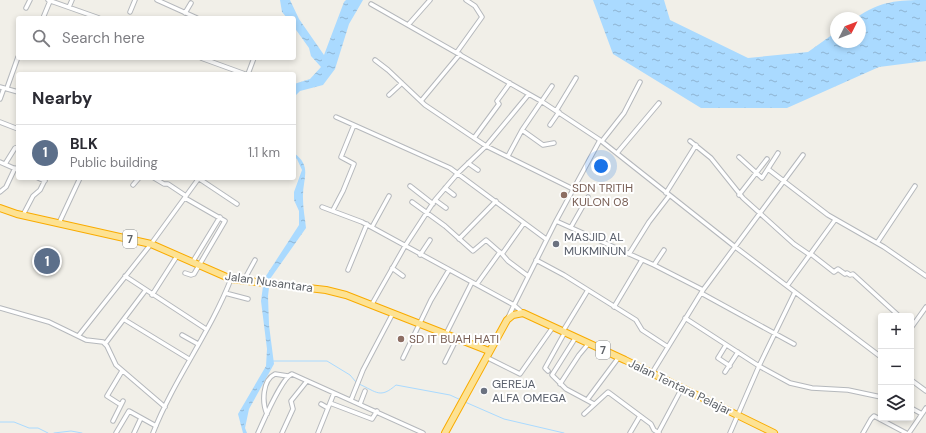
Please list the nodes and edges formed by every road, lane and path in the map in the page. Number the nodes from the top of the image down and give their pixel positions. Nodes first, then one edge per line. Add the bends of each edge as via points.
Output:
1 (30, 0) edge
2 (49, 0) edge
3 (72, 0) edge
4 (135, 0) edge
5 (156, 0) edge
6 (430, 0) edge
7 (466, 0) edge
8 (191, 3) dead end
9 (371, 4) dead end
10 (69, 7) junction
11 (26, 8) dead end
12 (130, 12) dead end
13 (185, 13) junction
14 (44, 16) edge
15 (94, 16) edge
16 (192, 16) edge
17 (408, 25) junction
18 (458, 53) junction
19 (17, 60) edge
20 (206, 60) edge
21 (253, 60) edge
22 (375, 60) dead end
23 (240, 72) edge
24 (247, 72) edge
25 (576, 78) dead end
26 (640, 82) dead end
27 (402, 83) junction
28 (510, 83) junction
29 (552, 86) dead end
30 (4, 88) edge
31 (16, 91) edge
32 (530, 94) junction
33 (390, 95) dead end
34 (0, 99) edge
35 (421, 101) junction
36 (541, 101) junction
37 (659, 103) dead end
38 (557, 112) junction
39 (336, 117) dead end
40 (0, 122) edge
41 (354, 125) junction
42 (550, 125) dead end
43 (16, 128) edge
44 (522, 130) junction
45 (474, 138) junction
46 (601, 140) junction
47 (690, 141) dead end
48 (554, 144) dead end
49 (696, 145) junction
50 (486, 146) junction
51 (16, 148) edge
52 (617, 152) junction
53 (778, 152) dead end
54 (803, 155) dead end
55 (508, 156) junction
56 (739, 157) dead end
57 (767, 159) dead end
58 (0, 162) edge
59 (468, 163) junction
60 (5, 164) junction
61 (16, 169) edge
62 (768, 169) junction
63 (478, 170) dead end
64 (458, 173) junction
65 (756, 174) junction
66 (45, 180) edge
67 (79, 180) edge
68 (137, 180) edge
69 (157, 180) edge
70 (198, 180) edge
71 (202, 180) edge
72 (784, 182) junction
73 (133, 185) dead end
74 (410, 186) dead end
75 (915, 186) dead end
76 (445, 188) junction
77 (573, 189) junction
78 (0, 192) edge
79 (454, 194) dead end
80 (739, 194) junction
81 (667, 195) junction
82 (388, 196) dead end
83 (185, 197) junction
84 (588, 197) dead end
85 (496, 201) junction
86 (412, 202) dead end
87 (434, 202) junction
88 (237, 204) dead end
89 (322, 207) dead end
90 (0, 208) edge
91 (446, 208) dead end
92 (333, 210) junction
93 (427, 212) junction
94 (761, 214) junction
95 (23, 215) junction
96 (835, 220) junction
97 (556, 221) junction
98 (59, 223) junction
99 (524, 223) junction
100 (367, 224) junction
101 (372, 227) junction
102 (571, 227) junction
103 (460, 239) junction
104 (430, 240) dead end
105 (546, 240) junction
106 (877, 243) junction
107 (151, 244) junction
108 (405, 246) junction
109 (734, 246) junction
110 (664, 250) dead end
111 (501, 253) junction
112 (630, 254) junction
113 (811, 254) junction
114 (420, 255) junction
115 (177, 256) junction
116 (255, 260) dead end
117 (536, 260) junction
118 (642, 260) junction
119 (195, 264) junction
120 (654, 265) junction
121 (392, 268) junction
122 (348, 270) dead end
123 (449, 270) junction
124 (185, 273) dead end
125 (125, 276) junction
126 (403, 276) dead end
127 (528, 276) junction
128 (926, 276) edge
129 (231, 279) junction
130 (244, 280) junction
131 (472, 282) junction
132 (477, 284) junction
133 (787, 286) junction
134 (588, 290) junction
135 (145, 291) junction
136 (702, 291) junction
137 (795, 292) junction
138 (225, 293) junction
139 (152, 294) junction
140 (248, 299) dead end
141 (372, 304) junction
142 (514, 305) junction
143 (614, 306) junction
144 (926, 307) edge
145 (0, 308) edge
146 (393, 313) junction
147 (523, 313) junction
148 (896, 313) edge
149 (686, 318) junction
150 (125, 320) junction
151 (507, 320) junction
152 (419, 323) junction
153 (914, 323) edge
154 (553, 326) junction
155 (206, 328) junction
156 (564, 332) junction
157 (446, 334) junction
158 (775, 334) junction
159 (79, 335) junction
160 (182, 335) dead end
161 (576, 337) junction
162 (457, 338) junction
163 (589, 343) junction
164 (105, 344) junction
165 (198, 344) junction
166 (794, 344) dead end
167 (726, 345) junction
168 (668, 346) junction
169 (738, 352) junction
170 (488, 354) junction
171 (878, 355) edge
172 (619, 357) junction
173 (403, 358) dead end
174 (189, 359) junction
175 (446, 362) dead end
176 (730, 366) junction
177 (759, 366) junction
178 (122, 371) junction
179 (548, 371) dead end
180 (725, 372) dead end
181 (652, 373) junction
182 (288, 376) junction
183 (307, 381) junction
184 (914, 382) edge
185 (560, 384) junction
186 (682, 388) junction
187 (365, 390) dead end
188 (926, 391) edge
189 (334, 393) junction
190 (878, 396) edge
191 (351, 400) junction
192 (587, 400) junction
193 (321, 404) dead end
194 (360, 404) junction
195 (594, 404) junction
196 (121, 405) junction
197 (329, 406) junction
198 (165, 407) junction
199 (926, 408) edge
200 (914, 410) edge
201 (376, 411) junction
202 (127, 413) junction
203 (267, 414) junction
204 (584, 414) dead end
205 (922, 414) junction
206 (640, 416) junction
207 (738, 416) junction
208 (141, 418) junction
209 (113, 421) dead end
210 (156, 426) junction
211 (116, 433) edge
212 (135, 433) edge
213 (153, 433) edge
214 (258, 433) edge
215 (282, 433) edge
216 (318, 433) edge
217 (423, 433) edge
218 (445, 433) edge
219 (630, 433) edge
220 (658, 433) edge
221 (730, 433) edge
222 (774, 433) edge
223 (863, 433) edge
224 (906, 433) edge
225 (909, 433) edge

1 - 11 street
2 - 10 street
2 - 14 street
3 - 10 street
4 - 12 street
5 - 13 street
6 - 17 street
7 - 18 street via 476,6 482,17
8 - 13 street
9 - 17 street
10 - 15 street
13 - 16 street
17 - 18 street
18 - 28 street
18 - 35 street
19 - 30 street
20 - 23 street
21 - 24 street
22 - 27 street
25 - 38 street
26 - 46 street via 624,113
27 - 33 street
27 - 35 street
28 - 32 street
28 - 45 street via 497,101 499,104
29 - 36 street
30 - 31 street
30 - 34 street
32 - 36 street
32 - 50 street
35 - 45 street
36 - 38 street
36 - 44 street
37 - 52 street
38 - 42 street
38 - 46 street
39 - 41 street
40 - 43 street
41 - 64 street
41 - 92 street via 341,157 354,164 344,191
44 - 48 street via 544,145
44 - 55 street
45 - 50 street
46 - 52 street
46 - 77 street
47 - 49 street
49 - 80 street via 711,158
49 - 81 street
50 - 55 street
50 - 59 street
51 - 60 street
52 - 81 street
53 - 62 street
54 - 72 street
55 - 77 street
56 - 65 street
57 - 65 street
58 - 60 street
59 - 63 street
59 - 64 street
60 - 61 street
61 - 78 street via 6,187
62 - 65 street via 762,178
62 - 72 street
64 - 76 street
64 - 85 street
65 - 80 street
66 - 95 street
67 - 98 street
68 - 73 street
69 - 83 street via 168,184
70 - 83 street
71 - 88 street
72 - 94 street
72 - 96 street
74 - 87 street
75 - 106 street
76 - 79 street
76 - 87 street
77 - 97 street
80 - 94 street
81 - 109 street
81 - 112 street
82 - 101 street
83 - 107 street
83 - 119 street via 220,217
84 - 102 street
85 - 99 street
85 - 103 street
86 - 93 street
87 - 91 street
87 - 93 street
89 - 92 street
90 - 95 highway, Jalan Nusantara / 7
92 - 100 street
93 - 103 street
93 - 108 street
94 - 109 street
94 - 113 street via 794,244
95 - 98 highway, Jalan Nusantara / 7
96 - 106 street
96 - 113 street
97 - 102 street
97 - 105 street
98 - 107 highway, Jalan Nusantara / 7
99 - 105 street
99 - 111 street
100 - 101 street
100 - 122 street
101 - 108 street
102 - 112 street
103 - 111 street via 474,252 486,240
104 - 114 street
105 - 117 street
106 - 128 street
107 - 115 highway, Jalan Nusantara / 7
107 - 125 street
108 - 114 street
108 - 121 street
109 - 133 street
109 - 136 street
110 - 120 street
111 - 127 street
111 - 132 street
112 - 118 street
113 - 133 street
113 - 148 street via 834,272 838,269 845,274 853,274
114 - 123 street
115 - 119 highway, Jalan Nusantara / 7
115 - 139 street
116 - 130 street
117 - 127 street
117 - 134 street
118 - 120 street
118 - 143 street
119 - 124 street via 193,275
119 - 129 highway, Jalan Nusantara / 7
120 - 136 street
121 - 126 street
121 - 141 street
123 - 131 street
123 - 152 street
125 - 135 street
125 - 159 street
127 - 142 street
129 - 130 highway, Jalan Nusantara / 7
129 - 138 street
130 - 141 highway, Jalan Nusantara / 7 via 326,290
131 - 132 street
131 - 157 street
132 - 142 street
133 - 137 street
134 - 143 street
134 - 156 street
135 - 139 street
135 - 150 street
136 - 149 street
136 - 158 street
137 - 158 street
137 - 171 street
138 - 140 street
138 - 155 street
139 - 155 street
141 - 146 highway, Jalan Nusantara / 7
142 - 147 street
142 - 151 street
143 - 168 street via 636,320 642,330
144 - 153 street
145 - 159 street via 49,322
146 - 152 highway, Jalan Nusantara / 7
146 - 191 street via 358,380
147 - 151 highway via 513,315
147 - 154 highway, Jalan Tentara Pelajar / 7
149 - 167 street
149 - 168 street
150 - 164 street
150 - 174 street
151 - 170 highway
152 - 157 highway, Jalan Nusantara / 7
152 - 173 street
154 - 156 highway, Jalan Tentara Pelajar / 7
154 - 170 street via 520,374
155 - 165 street
156 - 161 highway, Jalan Tentara Pelajar / 7
156 - 179 street via 545,368
157 - 162 highway, Jalan Nusantara / 7
158 - 166 street
158 - 177 street
159 - 164 street via 86,340
160 - 165 street
161 - 163 highway, Jalan Tentara Pelajar / 7
161 - 185 street via 552,374
162 - 170 highway, Jalan Nusantara / 7
162 - 175 street
163 - 172 highway, Jalan Tentara Pelajar / 7
163 - 185 street
164 - 178 street
165 - 174 street
167 - 169 street
167 - 176 street via 718,358
168 - 181 street
169 - 176 street
169 - 177 street
170 - 218 highway
172 - 181 highway, Jalan Tentara Pelajar / 7
172 - 192 street
174 - 198 street
176 - 180 street
177 - 190 street via 798,386 848,390
177 - 207 street
178 - 196 street via 107,396
178 - 198 street
181 - 186 highway, Jalan Tentara Pelajar / 7
182 - 183 street via 292,374
182 - 203 street
182 - 203 street via 271,376 262,397
183 - 189 street
183 - 215 street via 291,401 293,409
184 - 188 street
185 - 192 street
186 - 207 highway, Jalan Tentara Pelajar / 7
186 - 220 street
187 - 194 street
189 - 191 street
189 - 197 street
191 - 194 street
192 - 195 street
193 - 197 street
194 - 201 street
195 - 204 street
195 - 206 street via 608,392
196 - 202 street
196 - 209 street
197 - 201 street via 372,418
197 - 216 street
198 - 210 street
199 - 205 street
200 - 205 street
201 - 217 street
202 - 208 street via 130,411
202 - 211 street
203 - 214 street
205 - 225 street
206 - 219 street
206 - 220 street
207 - 221 street
207 - 222 highway, Jalan Tentara Pelajar / 7
208 - 210 street
208 - 212 street
210 - 213 street
223 - 224 street via 874,416

